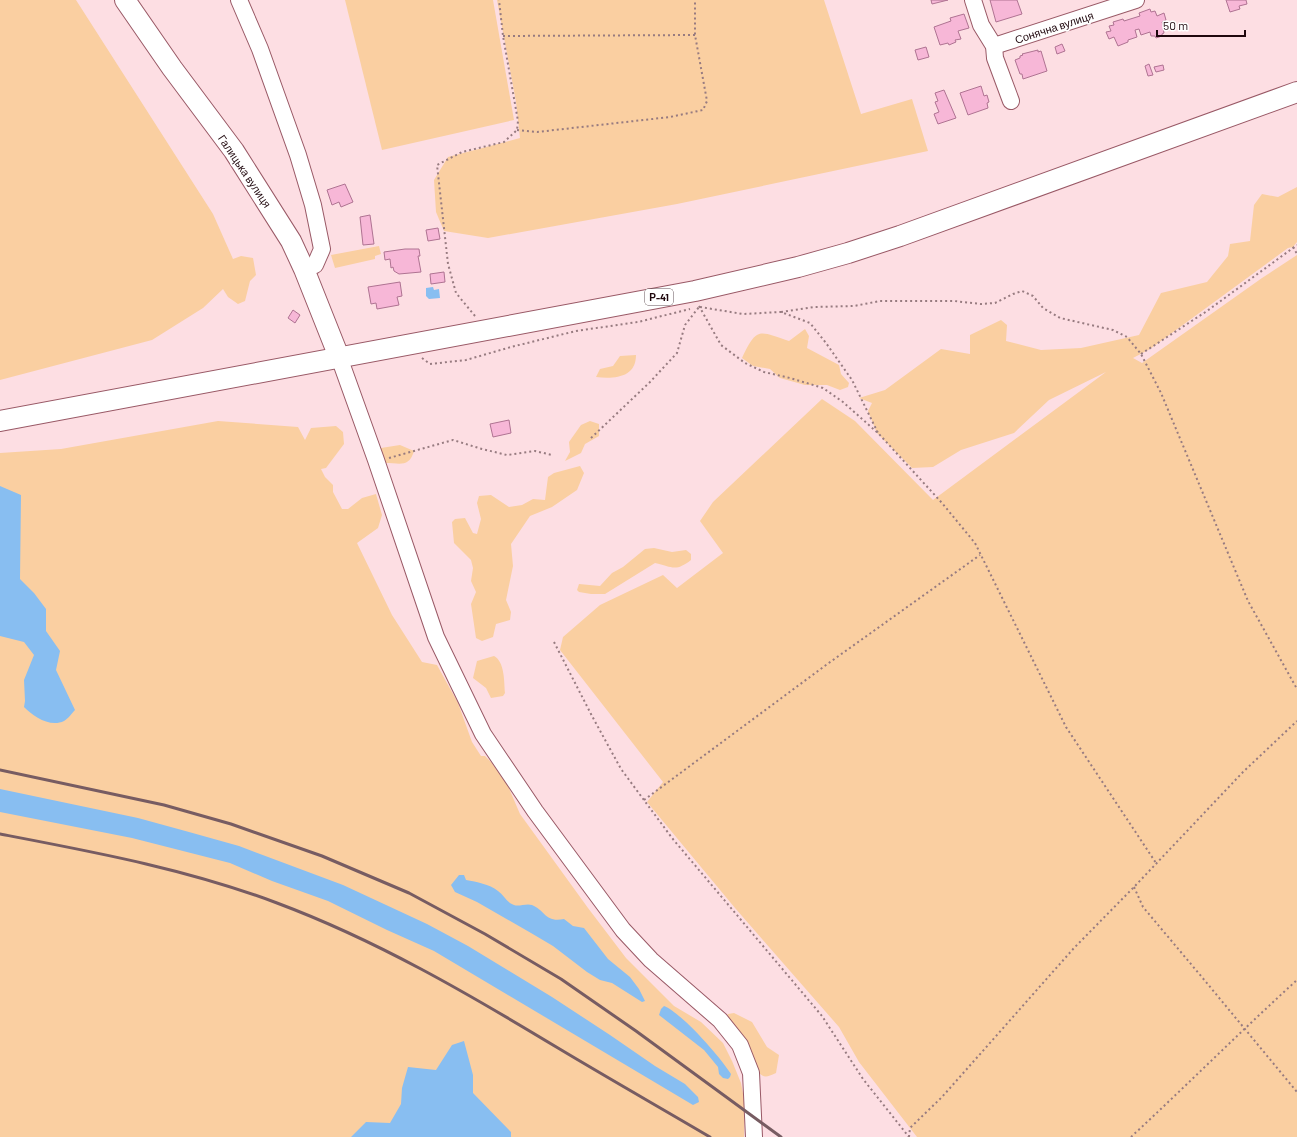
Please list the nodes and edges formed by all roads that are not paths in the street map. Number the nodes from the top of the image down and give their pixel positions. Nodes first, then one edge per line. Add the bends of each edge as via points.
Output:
1 (125, 0) edge
2 (239, 0) edge
3 (973, 0) edge
4 (1136, 0) edge
5 (994, 46) junction
6 (1297, 92) edge
7 (1011, 101) dead end
8 (304, 269) junction
9 (339, 357) junction
10 (0, 421) edge
11 (754, 1137) edge

1 - 8 main road, Галицька вулиця via 234,151 291,241
2 - 8 street via 260,48 296,148 315,212 322,249 315,264
3 - 5 street via 981,25
4 - 5 street, Сонячна вулиця
5 - 7 street
6 - 9 main road, Р-41 via 893,239 697,299 477,331
8 - 9 main road, Галицька вулиця
9 - 10 main road, Р-41
9 - 11 street via 436,637 483,734 535,811 623,930 651,960 720,1020 740,1045 751,1073

